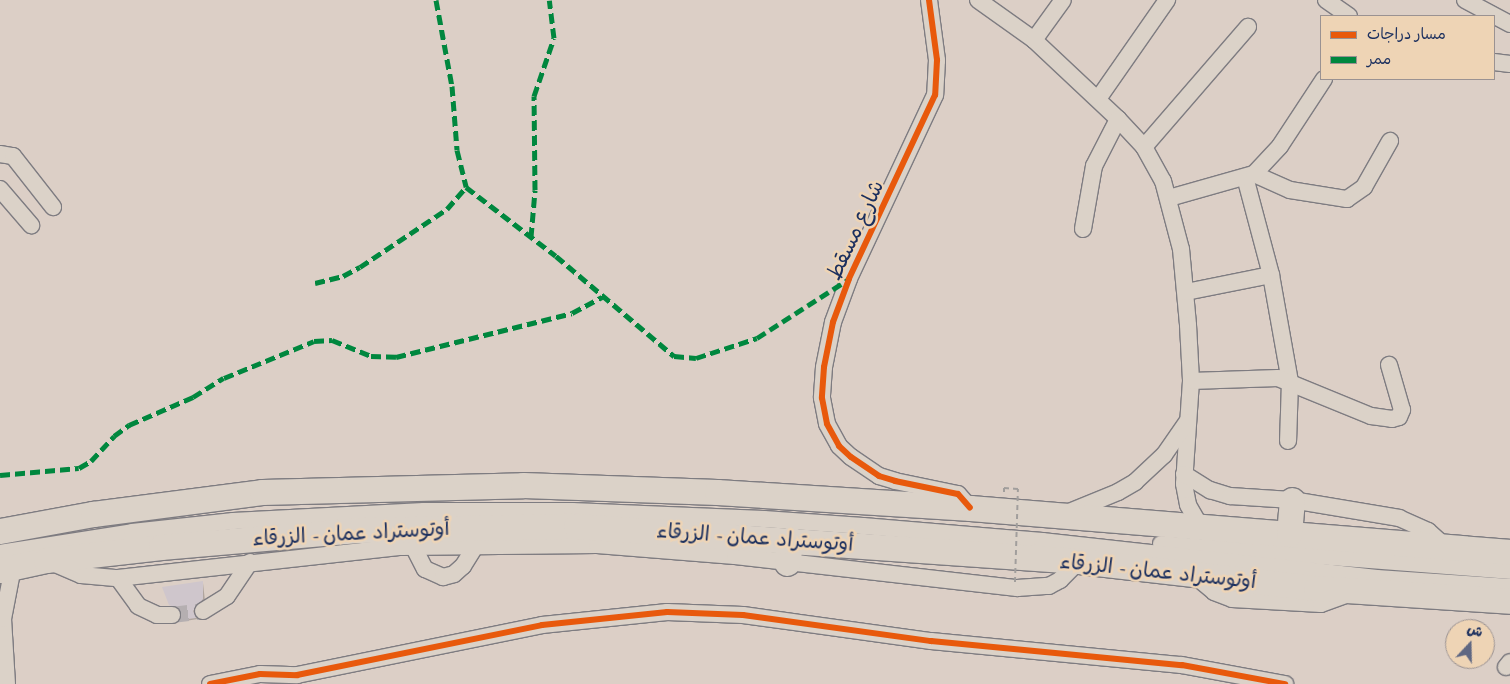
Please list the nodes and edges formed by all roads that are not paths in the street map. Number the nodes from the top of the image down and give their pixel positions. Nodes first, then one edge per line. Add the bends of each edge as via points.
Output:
1 (929, 0) edge
2 (978, 0) edge
3 (1063, 0) edge
4 (1167, 0) edge
5 (1326, 0) edge
6 (1465, 0) edge
7 (1348, 15) edge
8 (1493, 15) edge
9 (1495, 16) edge
10 (1510, 24) edge
11 (1248, 27) dead end
12 (1034, 40) junction
13 (1495, 62) edge
14 (1510, 64) edge
15 (1323, 80) edge
16 (1098, 99) junction
17 (1118, 119) junction
18 (1390, 141) dead end
19 (1144, 147) junction
20 (0, 154) edge
21 (1250, 176) junction
22 (0, 189) edge
23 (1169, 198) junction
24 (53, 207) dead end
25 (31, 225) dead end
26 (1084, 229) dead end
27 (1271, 275) junction
28 (1186, 292) junction
29 (1389, 365) dead end
30 (1190, 381) junction
31 (1290, 382) junction
32 (1188, 422) junction
33 (1288, 441) dead end
34 (1184, 474) junction
35 (1292, 500) junction
36 (970, 508) junction
37 (1060, 515) junction
38 (0, 522) edge
39 (32, 526) junction
40 (1200, 526) junction
41 (0, 531) edge
42 (1289, 534) junction
43 (408, 536) junction
44 (476, 545) junction
45 (0, 546) edge
46 (1446, 547) junction
47 (789, 551) junction
48 (1510, 552) edge
49 (46, 560) junction
50 (250, 562) junction
51 (4, 563) edge
52 (1510, 572) edge
53 (118, 578) junction
54 (1510, 587) edge
55 (1464, 599) junction
56 (1510, 601) edge
57 (202, 611) tunnel mouth
58 (1510, 613) edge
59 (172, 615) tunnel mouth
60 (297, 675) junction
61 (7, 684) edge
62 (210, 684) edge
63 (283, 684) edge
64 (1285, 684) edge

1 - 36 street, شارع مسقط via 937,60 935,95 849,279 834,322 824,367 822,398 828,424 839,446 851,457 872,472 896,481 958,494
2 - 12 street
3 - 12 street
4 - 16 street
5 - 7 street
6 - 8 street
9 - 10 street
11 - 19 street
12 - 16 street
13 - 14 street
15 - 21 street via 1280,146
16 - 17 street
17 - 19 street
17 - 26 street via 1094,166
18 - 21 street via 1364,187 1348,199 1290,190
19 - 23 street
20 - 24 street via 12,156
21 - 23 street
21 - 27 street
22 - 25 street
23 - 28 street via 1181,249
27 - 28 street
27 - 31 street
28 - 30 street
29 - 31 street via 1402,410 1399,417 1392,419 1371,416
30 - 31 street via 1257,377
30 - 32 street
31 - 33 street
32 - 34 street
32 - 37 street via 1164,455 1135,482
34 - 35 street via 1210,490 1230,496
34 - 40 street via 1188,505
35 - 42 highway
35 - 46 street via 1399,518 1428,531
36 - 37 highway, أوتوستراد عمان - الزرقاء
36 - 39 highway, أوتوستراد عمان - الزرقاء via 617,487 411,487 262,492 113,511
37 - 40 highway, أوتوستراد عمان - الزرقاء
38 - 39 highway
39 - 41 highway, أوتوستراد عمان - الزرقاء
40 - 42 highway, أوتوستراد عمان - الزرقاء
42 - 46 highway, أوتوستراد عمان - الزرقاء
43 - 44 street
43 - 44 street via 425,568 443,576 454,574 463,566
43 - 47 highway, أوتوستراد عمان - الزرقاء via 576,526
43 - 49 highway, أوتوستراد عمان - الزرقاء via 231,540
43 - 50 street
44 - 47 street
45 - 52 street via 131,526 242,515 427,504 571,506 776,514 1357,557
46 - 48 highway, أوتوستراد عمان - الزرقاء
47 - 55 highway, أوتوستراد عمان - الزرقاء via 1080,561 1356,591
49 - 51 highway, أوتوستراد عمان - الزرقاء
49 - 53 street via 80,575
50 - 53 street
50 - 57 street via 227,596
51 - 54 street via 132,532 275,518 424,511 572,512 764,518 1042,541 1377,578
51 - 61 street
53 - 59 street via 138,606 157,615
55 - 56 highway, أوتوستراد عمان - الزرقاء
55 - 58 street
60 - 62 street via 260,674
60 - 63 street
60 - 64 street via 542,625 667,612 743,616 931,641 1182,665

